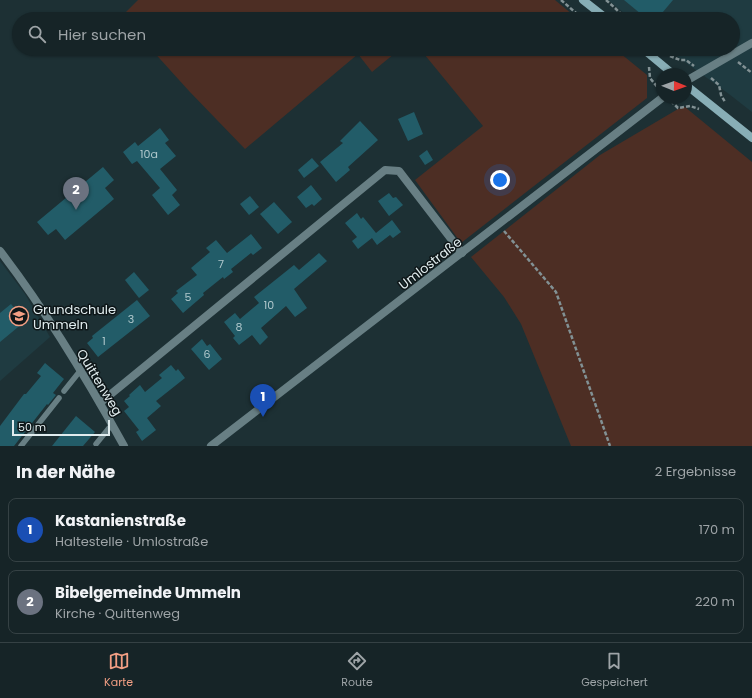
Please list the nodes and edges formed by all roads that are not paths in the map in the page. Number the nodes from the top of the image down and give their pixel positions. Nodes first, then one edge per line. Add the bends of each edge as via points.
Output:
1 (583, 0) edge
2 (598, 12) edge
3 (752, 43) edge
4 (740, 50) edge
5 (651, 56) edge
6 (729, 56) edge
7 (666, 68) edge
8 (692, 78) edge
9 (692, 90) edge
10 (656, 103) edge
11 (752, 138) edge
12 (0, 251) edge
13 (462, 253) junction
14 (80, 371) junction
15 (64, 391) dead end
16 (59, 398) dead end
17 (100, 403) junction
18 (113, 425) junction
19 (96, 444) dead end
20 (21, 446) edge
21 (124, 446) edge
22 (212, 446) edge

1 - 2 main road
3 - 4 street
5 - 7 main road
6 - 8 street
9 - 11 main road
10 - 13 street, Umlostraße
12 - 14 street, Quittenweg via 27,286
13 - 17 street via 399,171 385,170
13 - 22 street, Umlostraße
14 - 15 lane
14 - 17 street, Quittenweg
16 - 20 lane
17 - 18 street, Quittenweg
18 - 19 lane
18 - 21 street, Quittenweg

